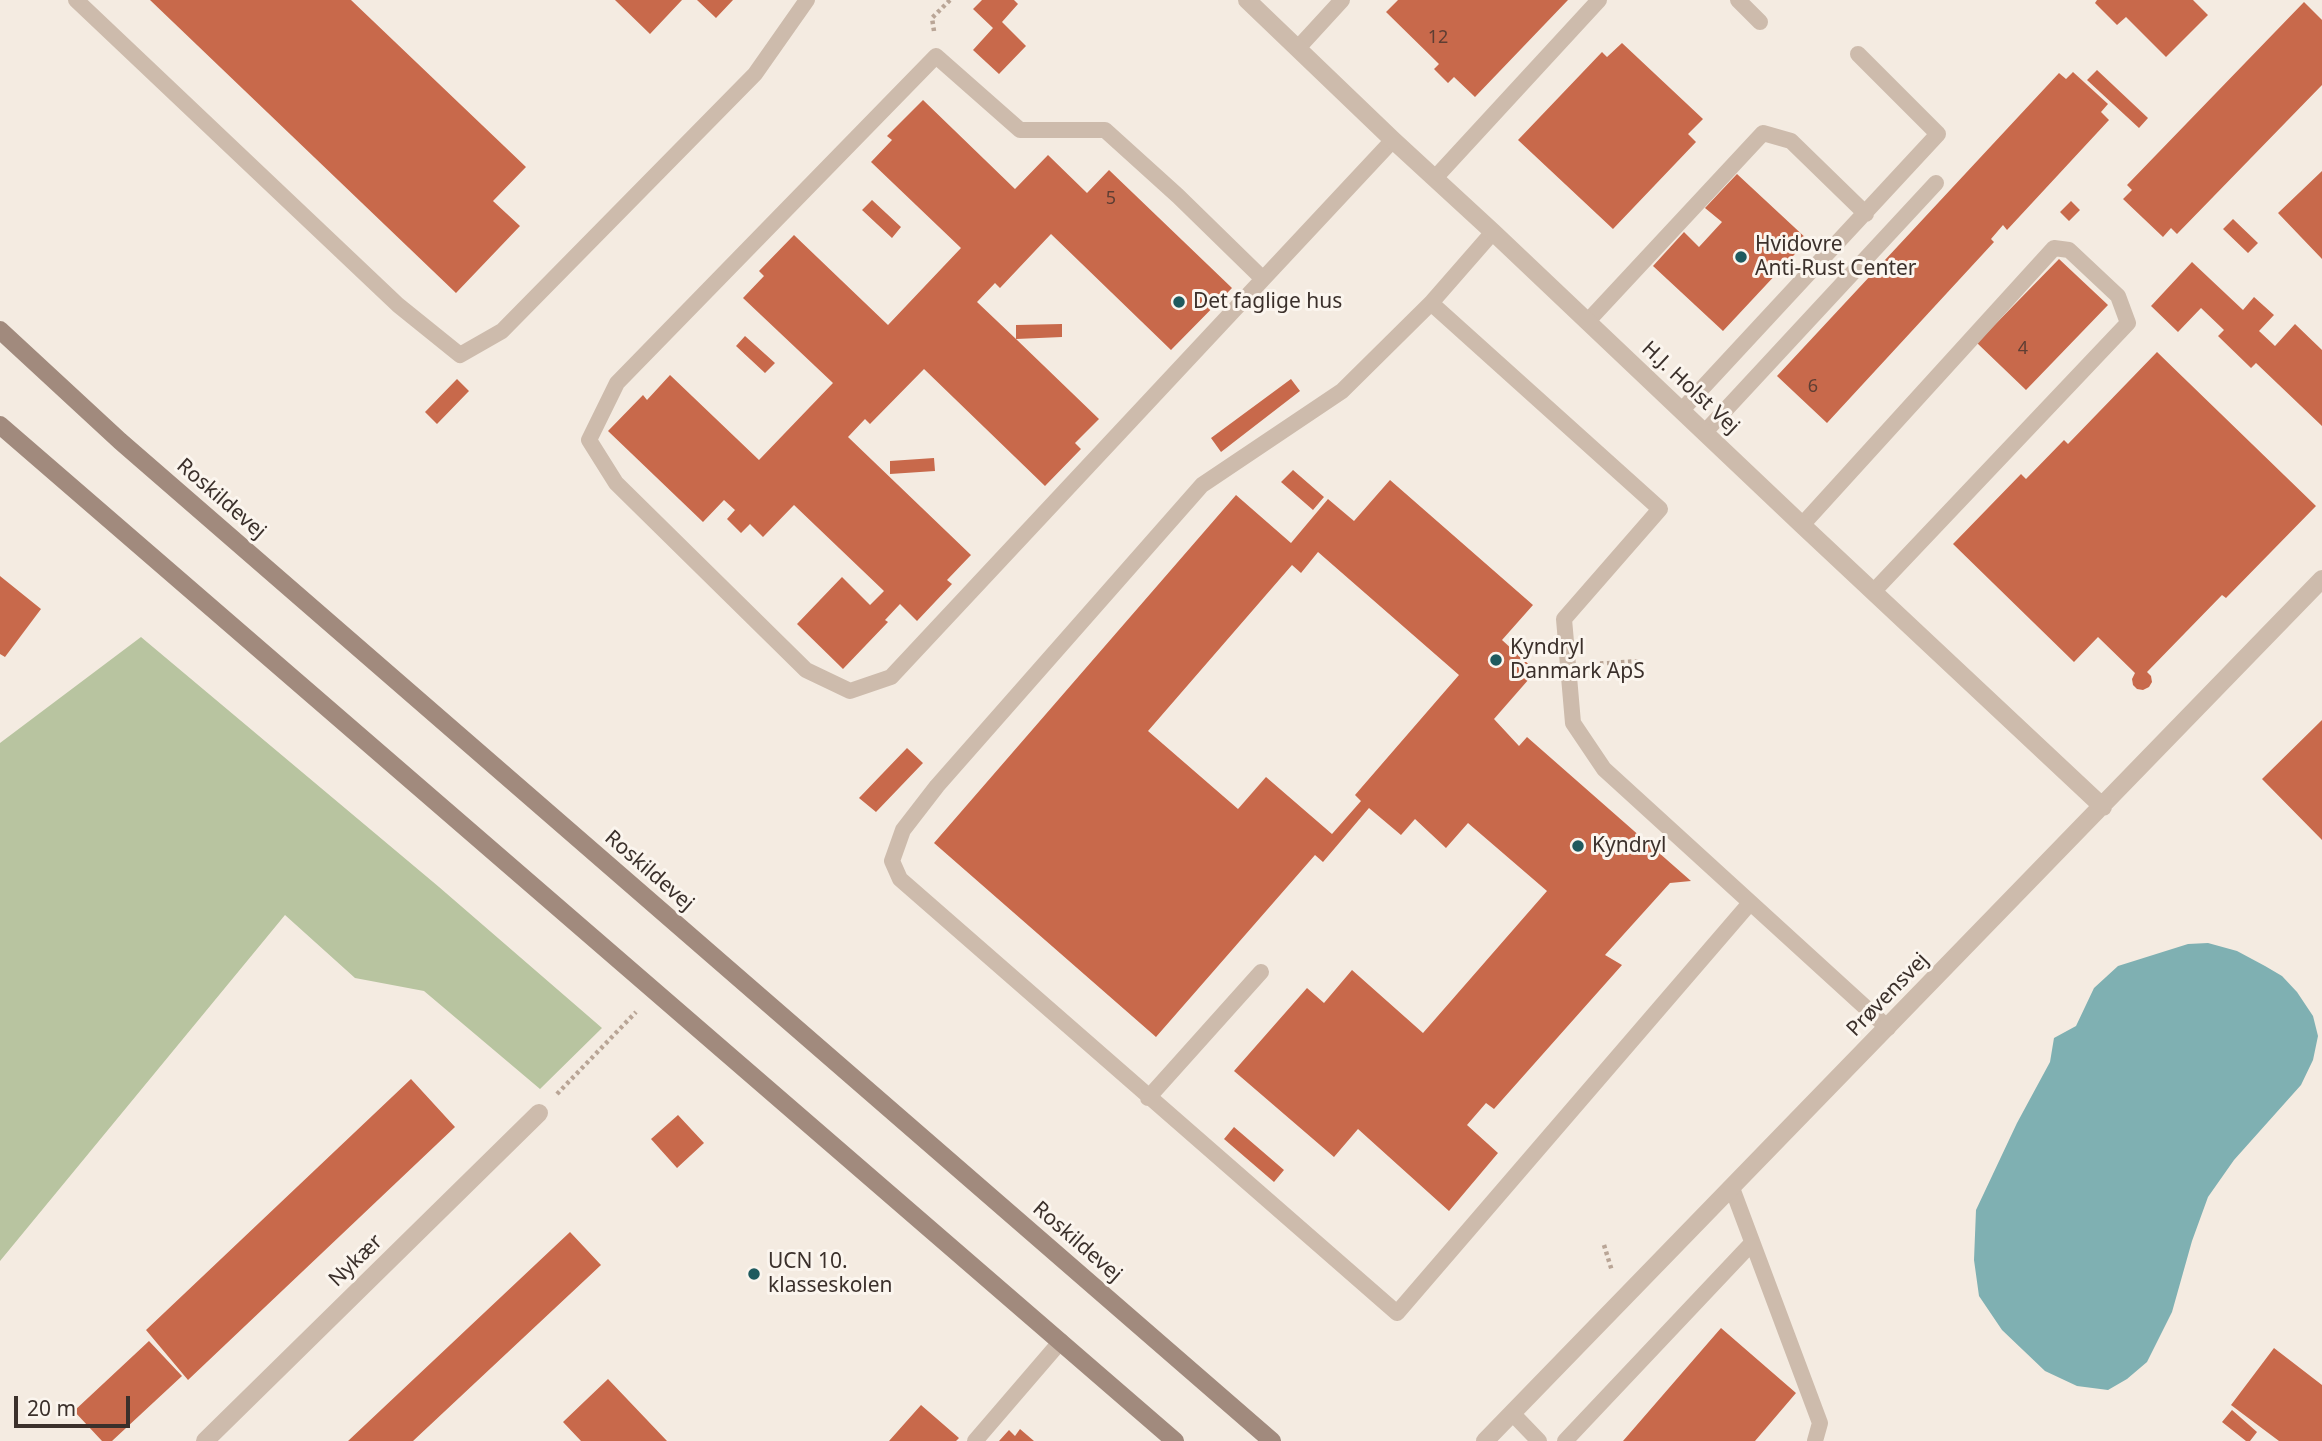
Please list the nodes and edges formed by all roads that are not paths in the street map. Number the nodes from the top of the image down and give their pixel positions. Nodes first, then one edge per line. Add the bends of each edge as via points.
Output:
1 (76, 0) edge
2 (807, 0) edge
3 (1247, 0) edge
4 (1342, 0) edge
5 (1599, 0) edge
6 (1738, 0) edge
7 (1760, 22) dead end
8 (1298, 48) junction
9 (1858, 54) dead end
10 (1393, 140) junction
11 (1435, 178) junction
12 (1937, 183) dead end
13 (1866, 214) junction
14 (1493, 232) junction
15 (1263, 279) junction
16 (1431, 303) junction
17 (1587, 322) junction
18 (0, 330) edge
19 (1681, 411) junction
20 (0, 425) edge
21 (1704, 433) junction
22 (1802, 526) junction
23 (2322, 579) edge
24 (1873, 593) junction
25 (2103, 807) junction
26 (1750, 903) junction
27 (1261, 972) dead end
28 (1888, 1028) junction
29 (1148, 1098) junction
30 (539, 1113) road end
31 (1732, 1188) junction
32 (1752, 1243) junction
33 (1061, 1341) junction
34 (1512, 1413) junction
35 (205, 1441) edge
36 (975, 1441) edge
37 (1175, 1441) edge
38 (1272, 1441) edge
39 (1485, 1441) edge
40 (1539, 1441) edge
41 (1565, 1441) edge
42 (1815, 1441) edge

1 - 2 lane via 397,305 460,355 502,331 755,74
3 - 8 street, H.J. Holst Vej
4 - 8 lane
5 - 11 lane
6 - 7 lane
8 - 10 street, H.J. Holst Vej
9 - 13 lane via 1938,134
10 - 11 street, H.J. Holst Vej
10 - 15 lane
11 - 14 street, H.J. Holst Vej
12 - 21 lane
13 - 17 lane via 1791,141 1763,133
13 - 19 lane
14 - 16 lane
14 - 17 street, H.J. Holst Vej
15 - 15 lane via 891,677 850,691 806,670 616,483 589,440 617,383 936,57 1020,130 1105,130
16 - 26 lane via 1660,509 1564,619 1573,723 1604,769
16 - 29 lane via 1342,391 1202,485 903,830 892,861 900,879
17 - 19 street, H.J. Holst Vej
18 - 38 main road, Roskildevej via 130,450
19 - 21 street, H.J. Holst Vej
20 - 33 main road
21 - 22 street, H.J. Holst Vej
22 - 24 street, H.J. Holst Vej
22 - 24 lane via 2054,248 2069,250 2118,296 2128,324
23 - 25 street, Prøvensvej
24 - 25 street, H.J. Holst Vej
25 - 28 street, Prøvensvej
26 - 28 lane
26 - 29 lane via 1397,1314
27 - 29 lane
28 - 31 street, Prøvensvej
30 - 35 street, Nykær
31 - 32 lane
31 - 34 street, Prøvensvej
32 - 41 lane
32 - 42 lane via 1820,1423
33 - 36 lane
33 - 37 main road
34 - 39 street, Prøvensvej
34 - 40 lane

